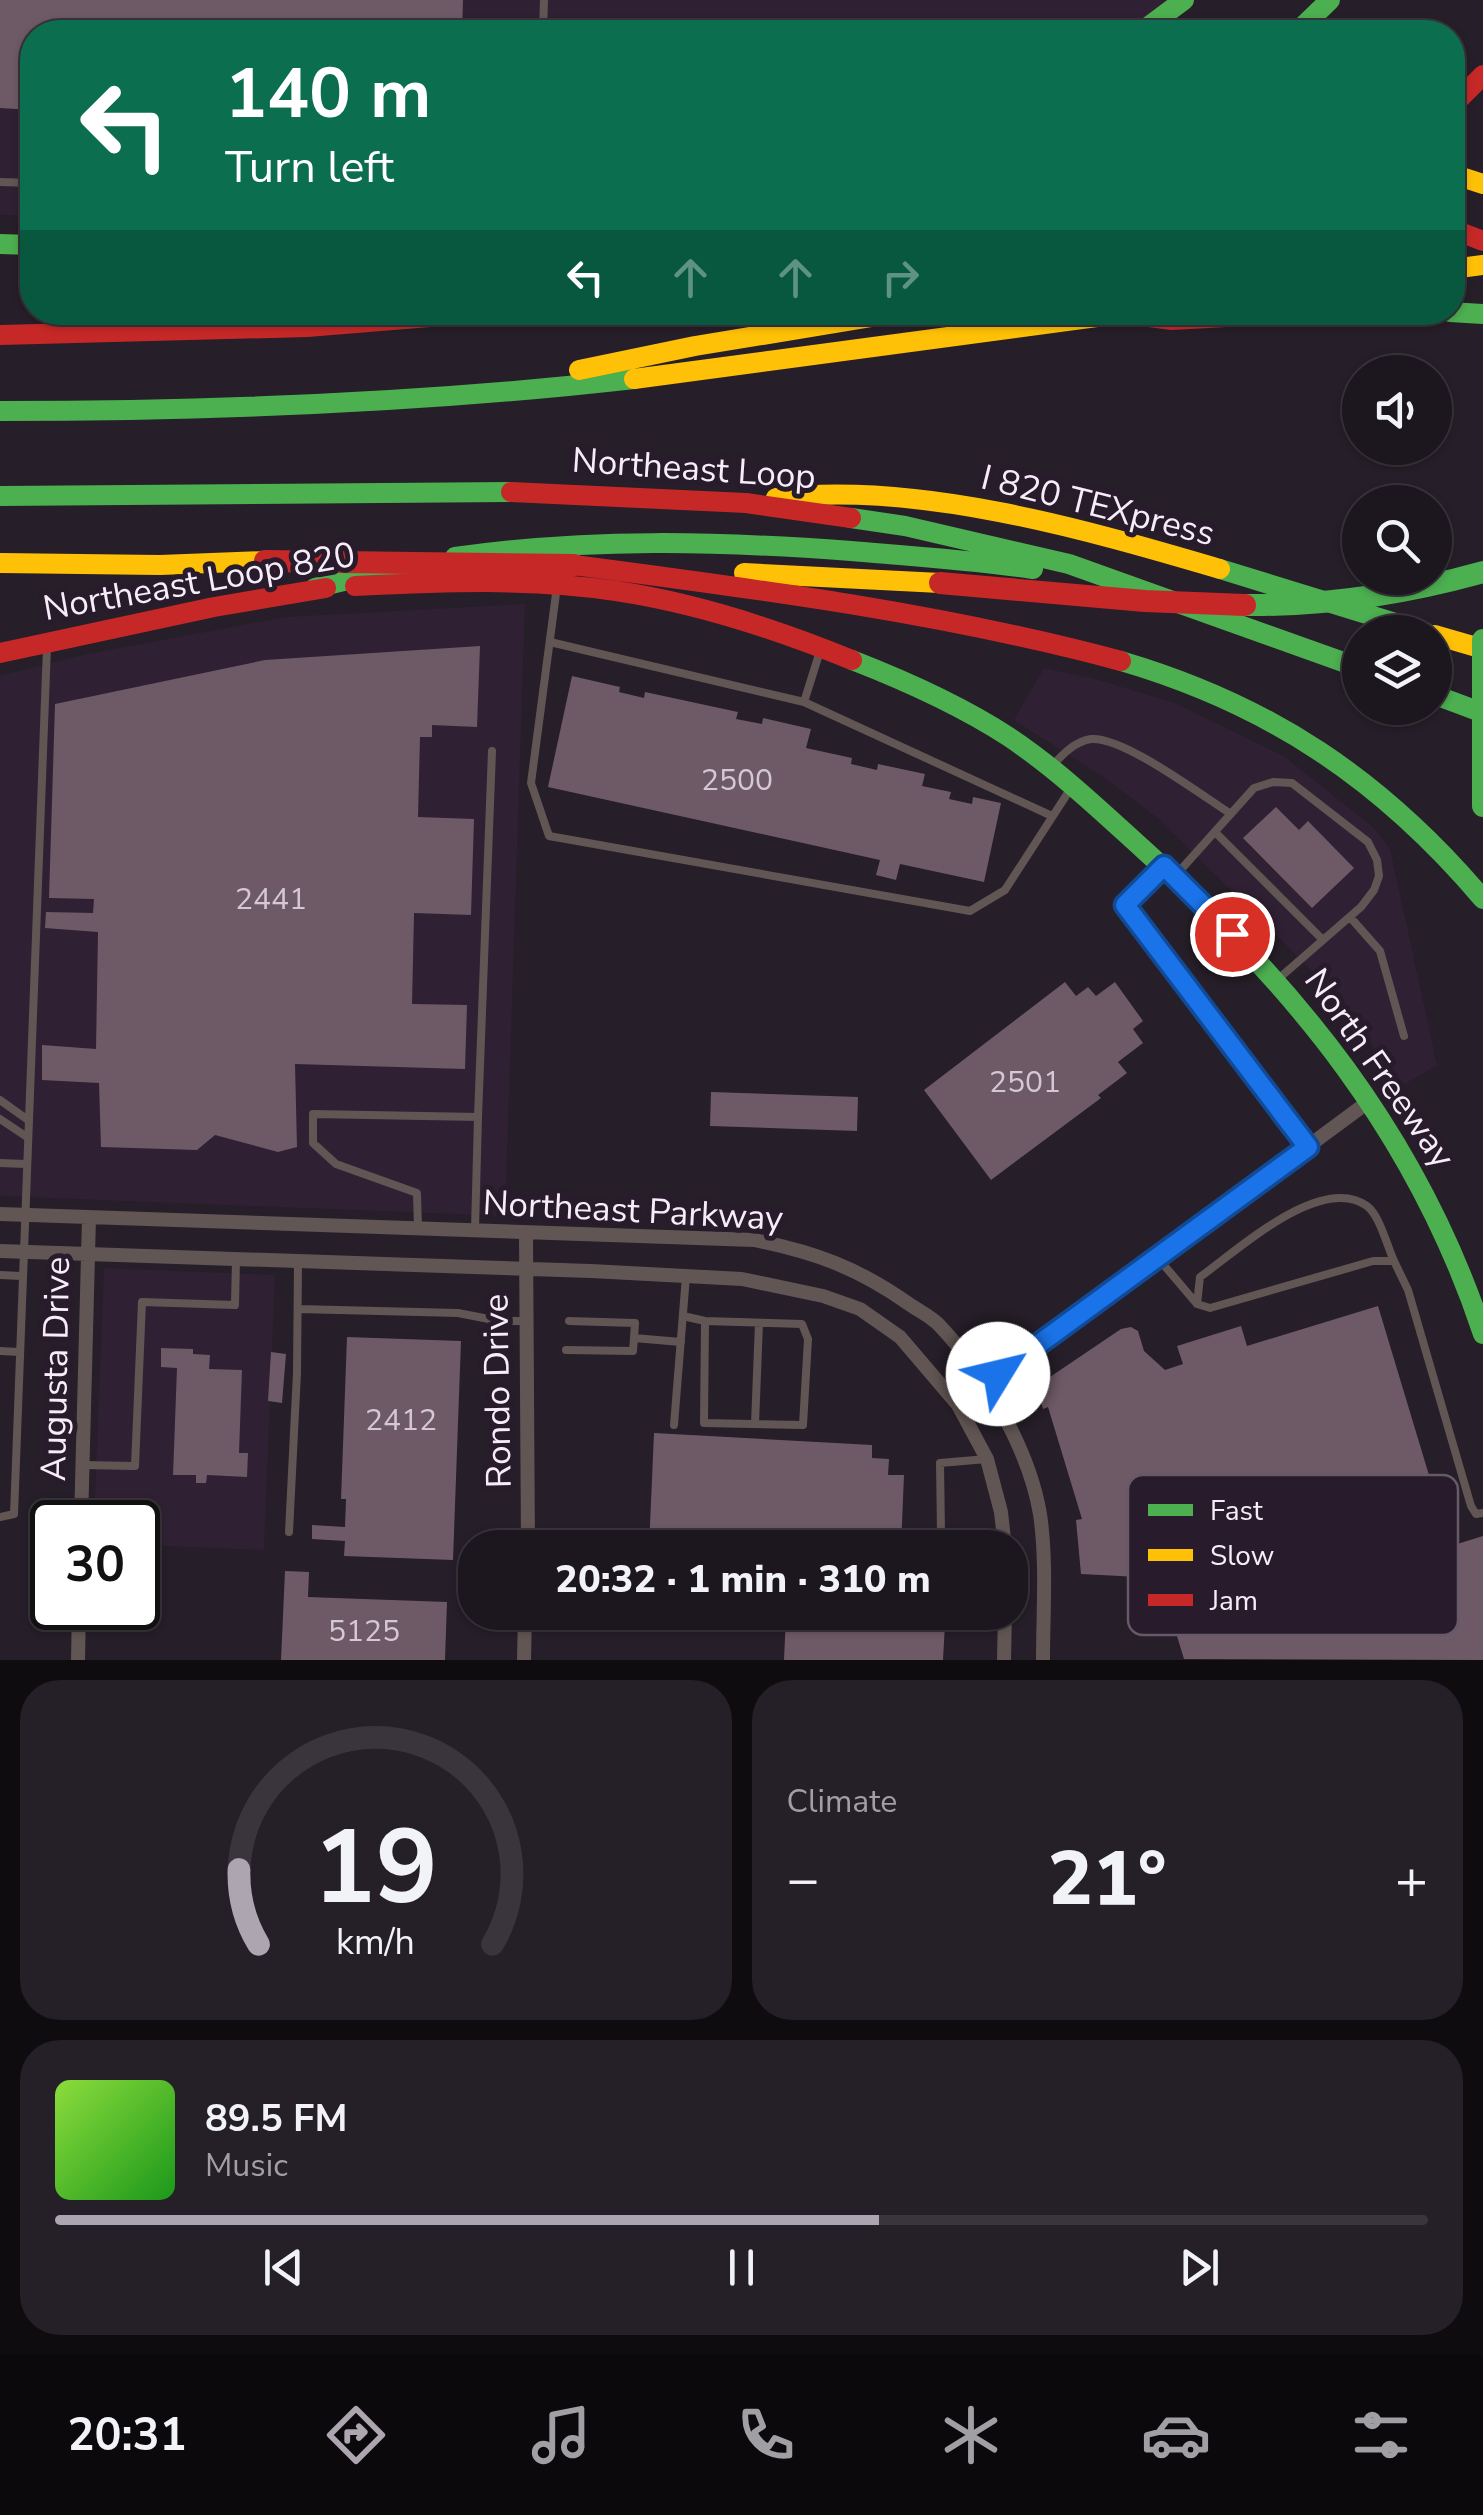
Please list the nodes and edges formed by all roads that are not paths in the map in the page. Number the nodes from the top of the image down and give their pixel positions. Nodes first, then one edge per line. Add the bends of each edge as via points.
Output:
1 (1184, 0) edge
2 (1330, 0) edge
3 (1157, 20) edge
4 (1309, 20) edge
5 (1483, 75) edge
6 (1465, 93) edge
7 (294, 325) edge
8 (823, 325) edge
9 (1044, 325) edge
10 (0, 336) edge
11 (447, 397) junction
12 (0, 411) edge
13 (0, 496) edge
14 (746, 503) junction
15 (0, 562) edge
16 (574, 565) junction
17 (1483, 572) edge
18 (557, 586) junction
19 (315, 588) junction
20 (1146, 589) junction
21 (1368, 615) edge
22 (1483, 640) edge
23 (1452, 641) edge
24 (47, 642) junction
25 (550, 642) junction
26 (821, 648) junction
27 (1483, 649) edge
28 (0, 652) edge
29 (1342, 661) edge
30 (804, 702) junction
31 (1452, 702) edge
32 (1483, 714) edge
33 (492, 751) dead end
34 (1049, 770) junction
35 (1077, 790) junction
36 (1483, 806) edge
37 (1232, 814) junction
38 (1052, 816) junction
39 (1215, 832) junction
40 (1169, 872) junction
41 (1483, 900) edge
42 (1350, 916) junction
43 (1323, 940) junction
44 (1277, 980) junction
45 (1404, 1036) dead end
46 (0, 1100) edge
47 (1368, 1102) junction
48 (478, 1117) junction
49 (0, 1119) edge
50 (28, 1120) junction
51 (27, 1138) junction
52 (1308, 1147) junction
53 (0, 1163) edge
54 (26, 1164) junction
55 (0, 1214) edge
56 (24, 1215) junction
57 (89, 1218) junction
58 (418, 1230) junction
59 (475, 1232) junction
60 (526, 1234) junction
61 (0, 1251) edge
62 (22, 1252) junction
63 (88, 1253) junction
64 (1157, 1258) junction
65 (236, 1260) junction
66 (1394, 1261) junction
67 (298, 1262) junction
68 (525, 1268) junction
69 (0, 1275) edge
70 (21, 1276) junction
71 (686, 1276) junction
72 (1197, 1304) junction
73 (298, 1308) junction
74 (683, 1316) junction
75 (706, 1320) junction
76 (526, 1321) junction
77 (569, 1321) dead end
78 (759, 1323) junction
79 (1483, 1334) edge
80 (634, 1338) junction
81 (681, 1342) junction
82 (566, 1350) dead end
83 (0, 1351) edge
84 (19, 1352) junction
85 (984, 1385) junction
86 (958, 1405) junction
87 (756, 1424) junction
88 (674, 1425) dead end
89 (988, 1460) junction
90 (83, 1465) junction
91 (82, 1500) edge
92 (1483, 1513) edge
93 (0, 1517) edge
94 (528, 1530) edge
95 (941, 1530) edge
96 (1003, 1530) edge
97 (288, 1532) dead end
98 (79, 1630) edge
99 (525, 1630) edge
100 (1005, 1630) edge
101 (78, 1660) edge
102 (524, 1660) edge
103 (1004, 1660) edge
104 (1043, 1660) edge

1 - 3 main road
2 - 4 main road
5 - 6 main road
7 - 10 main road
8 - 11 main road
9 - 11 main road
11 - 12 main road
13 - 14 main road, Northeast Loop via 552,492
14 - 20 main road, Northeast Loop via 956,536
14 - 21 main road, I 820 TEXpress via 816,492 1027,517
15 - 16 main road, bridge
16 - 17 main road, bridge via 1276,608 1384,597
16 - 41 main road via 946,622 1127,663 1206,690 1256,712 1366,783 1452,860
18 - 19 main road, Northeast Loop 820
18 - 25 lane
18 - 26 main road, Northeast Loop 820 via 656,598
19 - 20 main road via 478,553 636,540 950,560
19 - 24 main road, Northeast Loop 820
20 - 29 main road, Northeast Loop
22 - 36 main road, bridge
23 - 27 main road
24 - 28 main road, Northeast Loop 820
24 - 50 lane
25 - 30 lane
25 - 38 lane via 531,783 549,836 970,910 1005,890
26 - 30 lane
26 - 34 main road, Northeast Loop 820 via 990,726
30 - 38 lane
31 - 32 main road
33 - 48 lane
34 - 35 main road, Northeast Loop 820
34 - 37 lane via 1088,739 1116,742
35 - 38 lane
35 - 40 main road, North Freeway
37 - 39 lane
37 - 42 lane via 1254,788 1292,783 1368,842 1379,876
39 - 40 lane
39 - 43 lane
40 - 44 main road, North Freeway
40 - 52 lane via 1125,905
42 - 43 lane
42 - 45 lane via 1380,950
43 - 44 lane
44 - 47 main road, North Freeway
46 - 50 lane
47 - 52 street
47 - 79 main road, North Freeway via 1441,1226
48 - 58 lane via 313,1114 313,1143 336,1164 418,1192
48 - 59 lane
49 - 51 lane
50 - 51 lane
51 - 54 lane
52 - 64 street
53 - 54 lane
54 - 56 lane
55 - 56 street, Northeast Parkway
56 - 57 street, Northeast Parkway
56 - 62 lane
57 - 58 street, Northeast Parkway
57 - 63 street, Augusta Drive
58 - 59 street, Northeast Parkway
59 - 60 street, Northeast Parkway
60 - 68 street, Rondo Drive
60 - 85 street, Northeast Parkway via 754,1240 810,1251 856,1271 939,1324
61 - 62 street, Northeast Parkway
62 - 63 street, Northeast Parkway
62 - 70 lane
63 - 65 street, Northeast Parkway
63 - 90 street, Augusta Drive
64 - 72 lane
64 - 85 street
65 - 67 street, Northeast Parkway
65 - 90 lane via 235,1305 142,1302 136,1466
66 - 72 lane via 1373,1261 1210,1308
66 - 72 lane via 1370,1208 1328,1196 1303,1205 1200,1276
66 - 92 lane via 1472,1506
67 - 68 street, Northeast Parkway
67 - 73 lane
68 - 71 street, Northeast Parkway
68 - 76 street, Rondo Drive
69 - 70 lane
70 - 84 lane
71 - 74 lane
71 - 86 street, Northeast Parkway via 742,1280 860,1310 900,1337
73 - 76 lane
73 - 97 lane
74 - 75 lane
74 - 81 lane
75 - 78 lane
75 - 87 lane via 704,1423
76 - 94 street, Rondo Drive
77 - 80 lane via 634,1323
78 - 87 lane
78 - 87 lane via 802,1324 808,1339 803,1424
80 - 81 lane
80 - 82 lane via 632,1351
81 - 88 lane
83 - 84 lane
84 - 93 lane via 14,1514
85 - 86 street
85 - 104 street, Northeast Parkway via 1015,1437 1037,1502
86 - 89 street, Northeast Parkway
89 - 95 lane via 940,1463
89 - 96 street, Northeast Parkway
90 - 91 street, Augusta Drive
98 - 101 street
99 - 102 street
100 - 103 street

